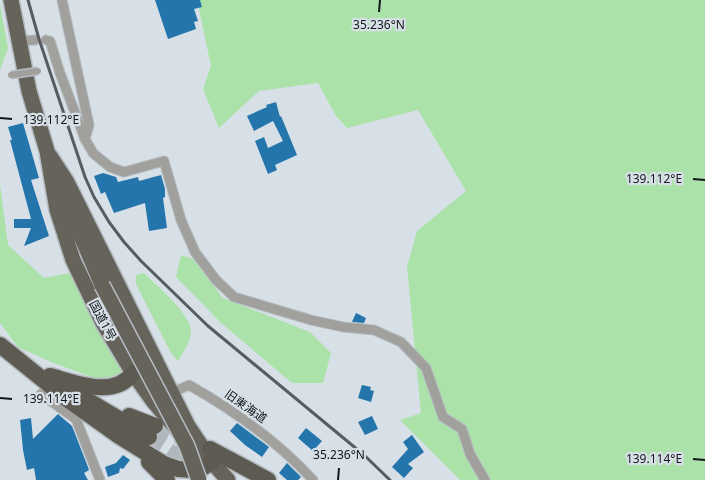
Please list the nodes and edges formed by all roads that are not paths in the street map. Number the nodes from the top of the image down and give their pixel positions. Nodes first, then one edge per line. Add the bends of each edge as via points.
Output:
1 (11, 0) edge
2 (62, 0) edge
3 (35, 40) dead end
4 (46, 40) dead end
5 (18, 41) junction
6 (38, 71) dead end
7 (11, 76) dead end
8 (85, 139) junction
9 (47, 151) junction
10 (6, 349) edge
11 (132, 373) junction
12 (50, 376) junction
13 (171, 393) junction
14 (41, 394) dead end
15 (153, 401) junction
16 (152, 431) tunnel mouth
17 (119, 436) junction
18 (211, 456) junction
19 (100, 480) edge
20 (167, 480) edge
21 (199, 480) edge
22 (228, 480) edge
23 (268, 480) edge
24 (313, 480) edge
25 (485, 480) edge

1 - 5 highway, 国道1号
2 - 8 street via 89,125
3 - 5 street
4 - 8 street via 50,41
5 - 9 highway, 国道1号
6 - 7 street, bridge
8 - 25 street via 110,168 124,172 164,160 181,220 195,252 234,297 311,320 374,330 401,342 426,368 443,417 462,429 470,454
9 - 11 highway, 国道1号 via 57,210 74,260 103,323
9 - 13 highway, 国道1号 via 67,182
9 - 21 highway, bridge via 102,285 187,446
10 - 12 highway
10 - 17 highway
11 - 12 highway via 122,384 113,387 79,384
11 - 15 highway, 国道1号
12 - 16 highway via 91,402
13 - 15 street, 旧東海道
13 - 18 highway, 国道1号 via 188,426
13 - 24 street, 旧東海道 via 189,385 224,404 259,429
14 - 19 street via 76,418
15 - 18 highway, 国道1号 via 189,443
17 - 18 highway via 171,467 194,470 204,467
17 - 20 highway
18 - 22 highway, 国道1号
18 - 23 highway

